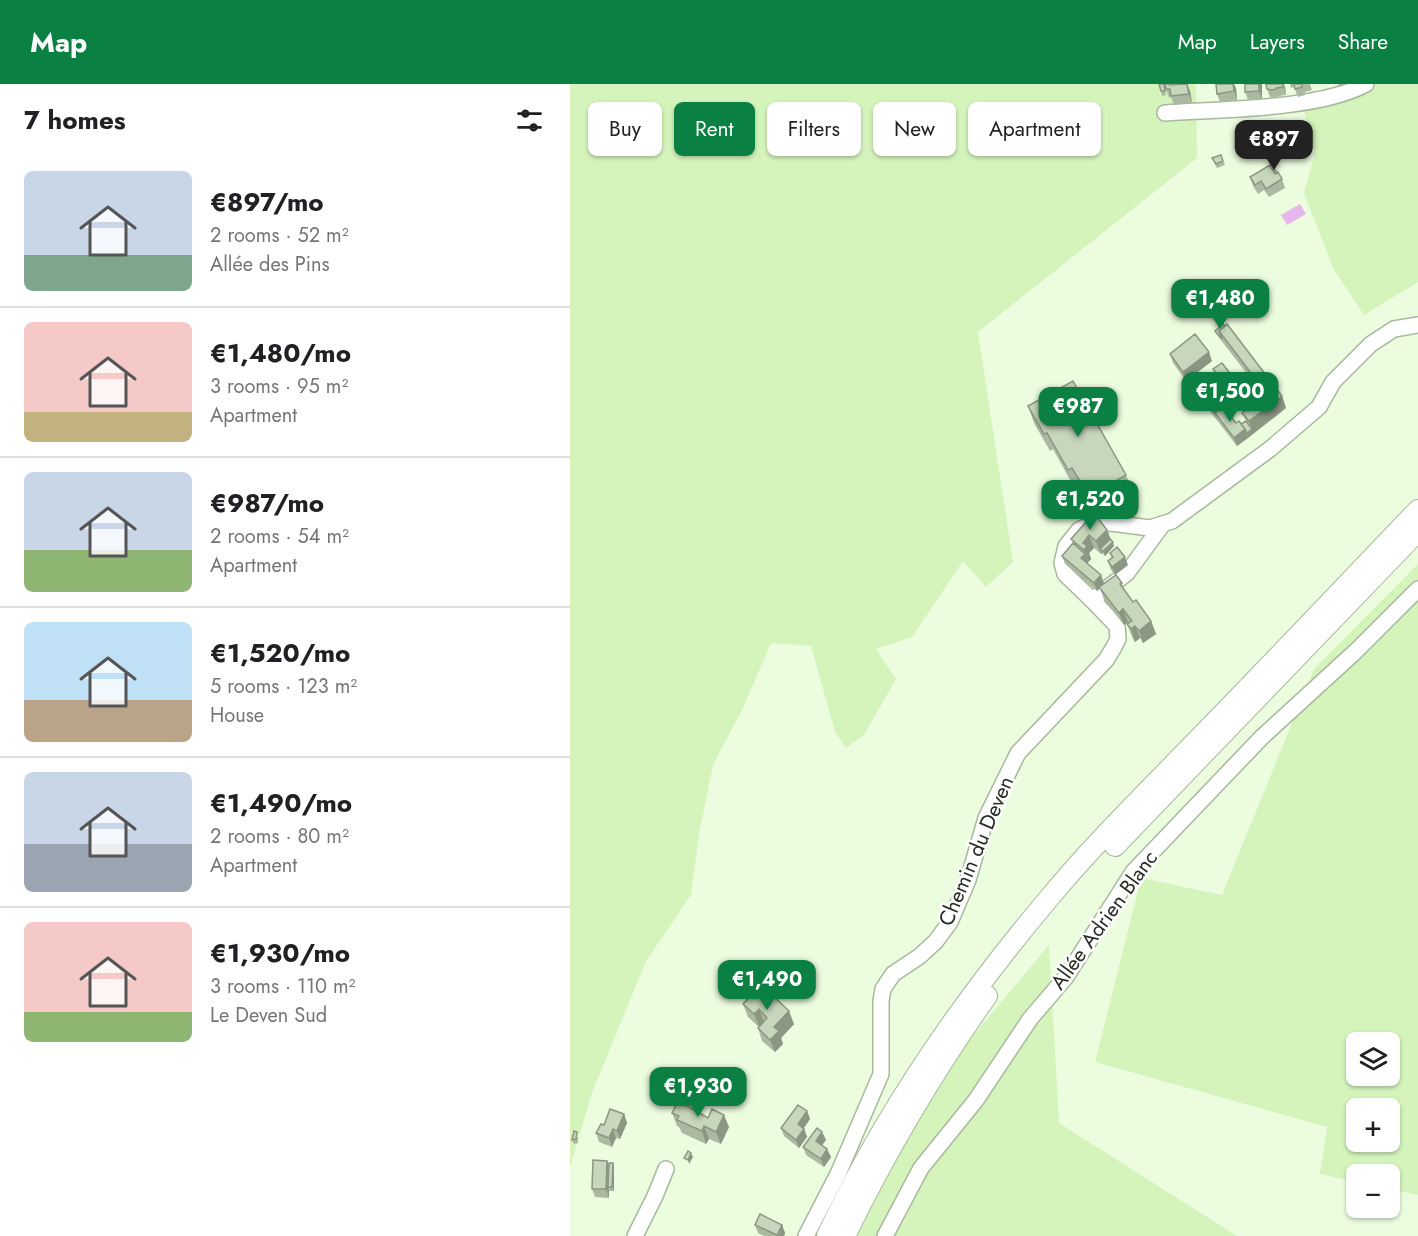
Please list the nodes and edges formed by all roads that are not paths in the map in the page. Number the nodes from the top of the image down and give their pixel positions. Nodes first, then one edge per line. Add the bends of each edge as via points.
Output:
1 (1366, 84) edge
2 (1165, 113) dead end
3 (1418, 325) edge
4 (1418, 510) edge
5 (1163, 524) junction
6 (1418, 531) edge
7 (1418, 589) edge
8 (1092, 600) junction
9 (666, 1169) dead end
10 (635, 1236) edge
11 (806, 1236) edge
12 (826, 1236) edge
13 (845, 1236) edge
14 (885, 1236) edge

1 - 2 street via 1350,93 1291,104
3 - 5 street via 1394,329 1371,344 1333,382 1319,407 1270,449
4 - 12 main road via 1147,793 1009,947 917,1072
5 - 8 street via 1127,573
5 - 8 street via 1150,528 1092,524 1079,530 1066,546 1062,563 1065,574
6 - 13 main road via 1108,854 1013,961 932,1078
7 - 14 street, Allée Adrien Blanc via 1262,737 1133,872 1066,977 1030,1019 976,1100 921,1168
8 - 11 street, Chemin du Deven via 1117,626 1118,639 1106,660 1018,753 986,818 968,880 950,922 928,948 893,974 883,989 881,1074
9 - 10 street

